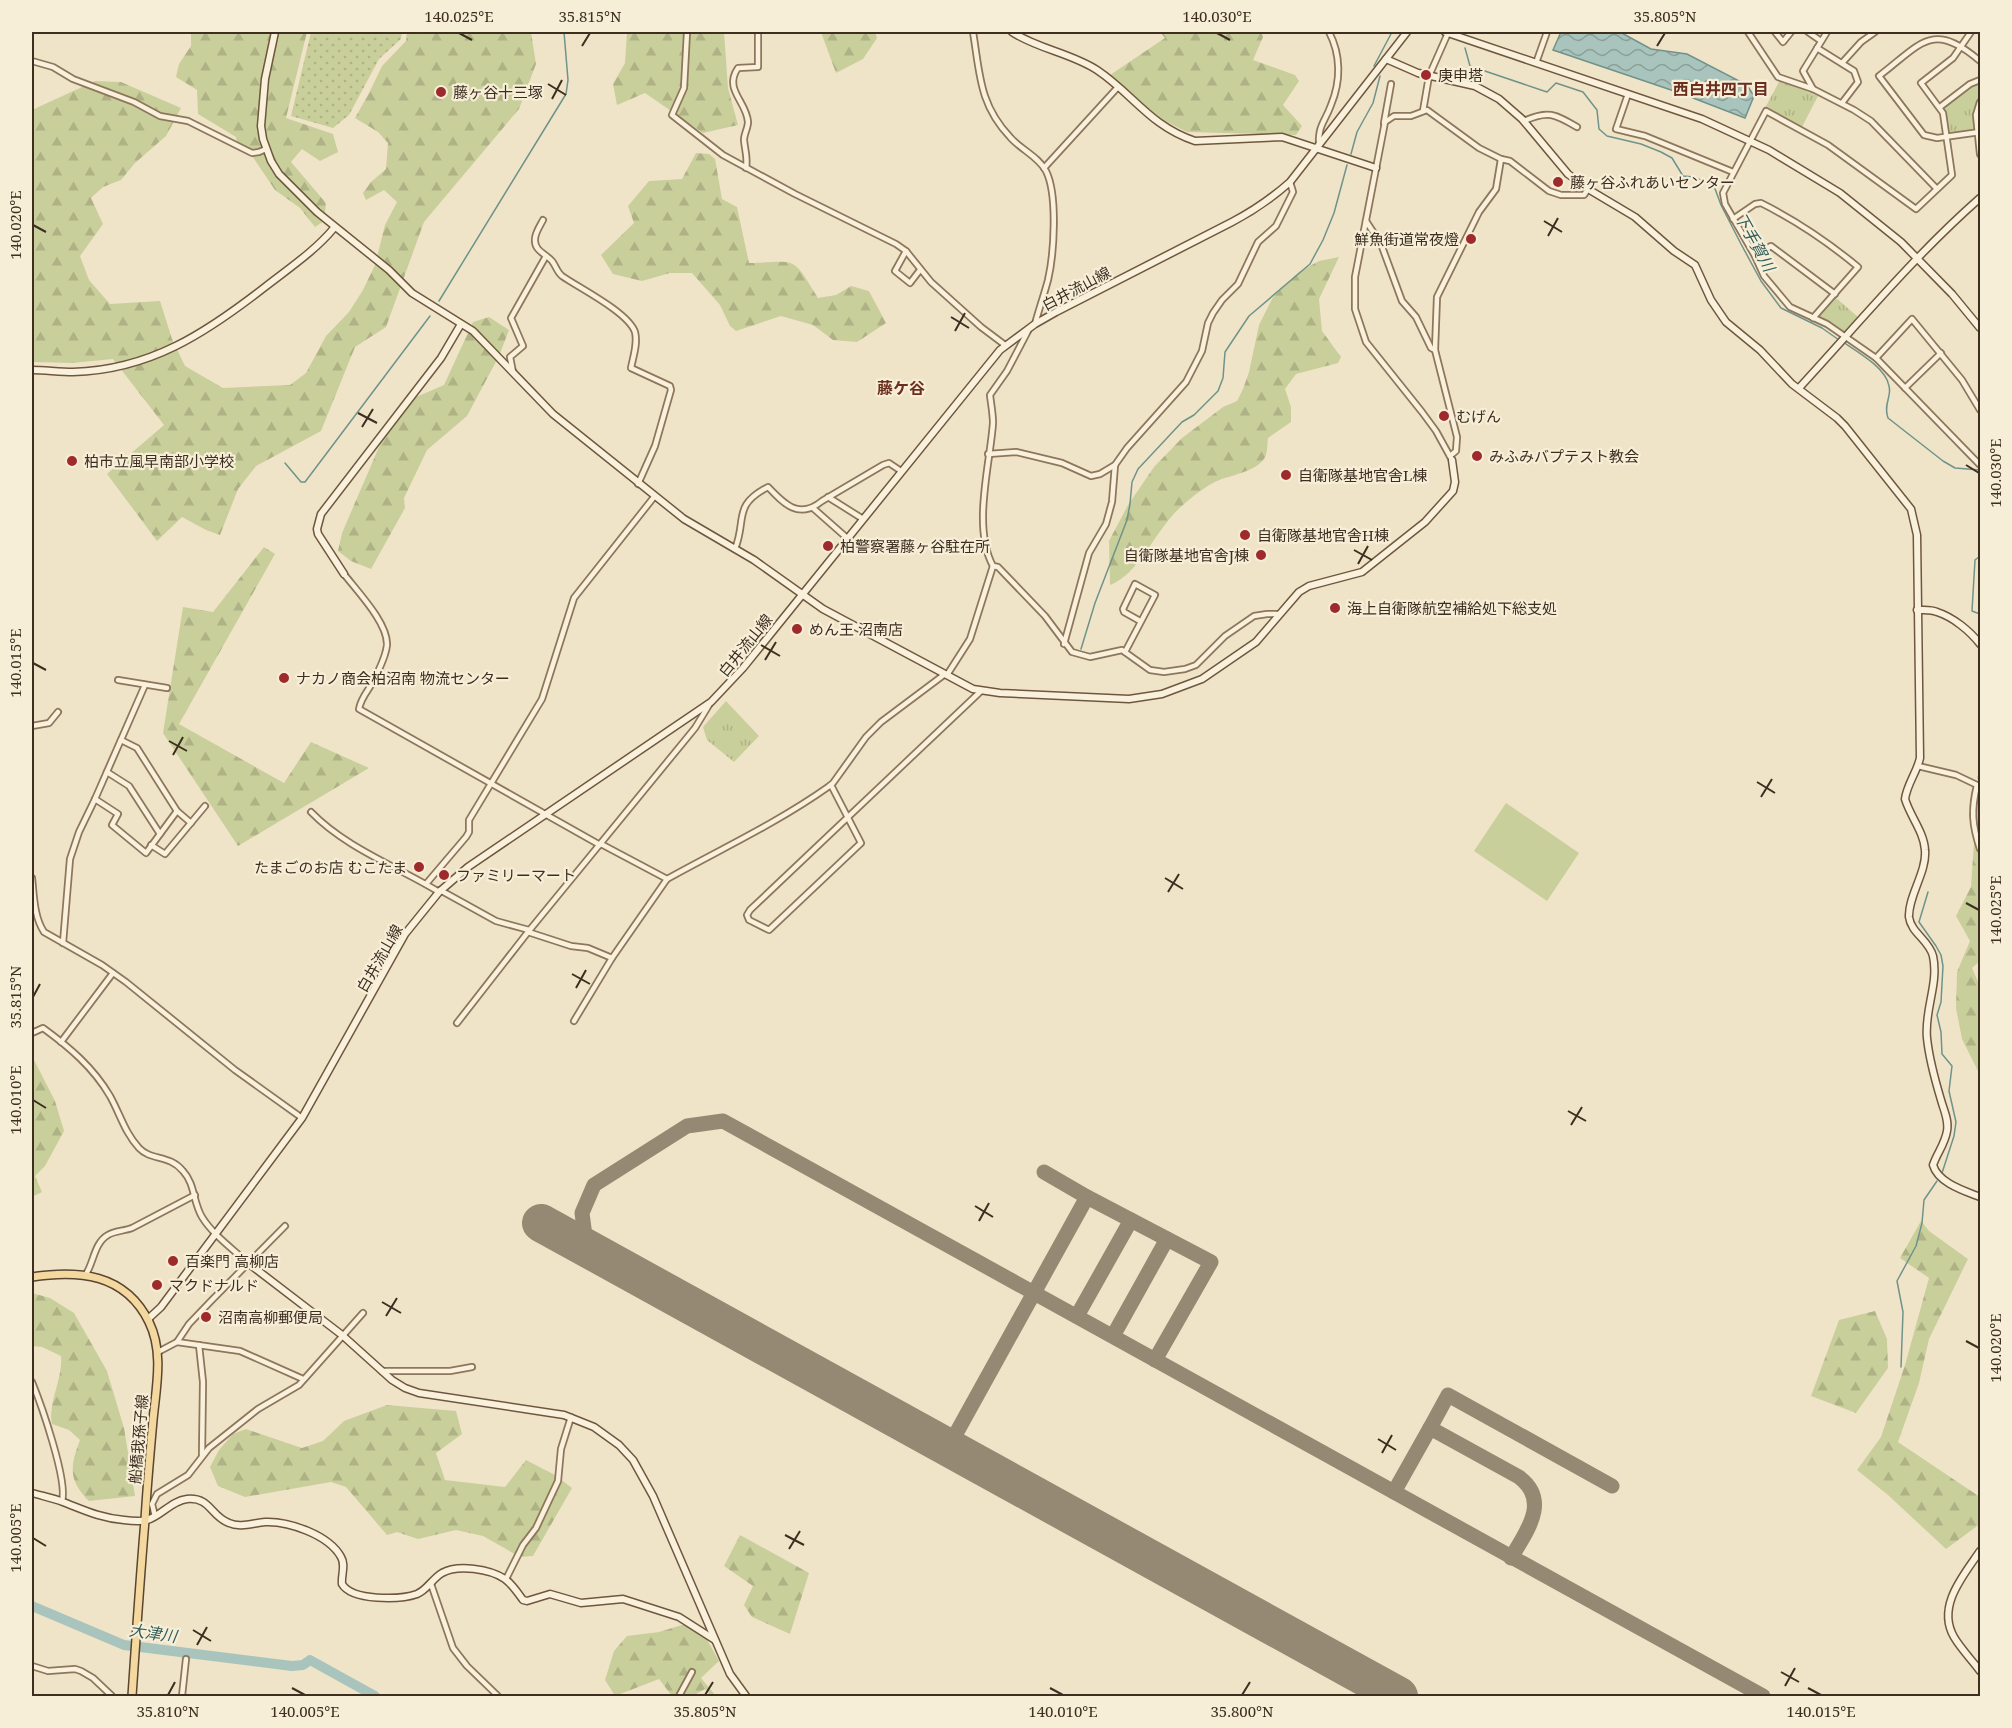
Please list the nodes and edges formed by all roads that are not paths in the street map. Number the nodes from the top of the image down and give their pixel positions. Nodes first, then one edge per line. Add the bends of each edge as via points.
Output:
1 (275, 32) edge
2 (687, 32) edge
3 (758, 32) edge
4 (973, 32) edge
5 (1012, 32) edge
6 (1329, 32) edge
7 (1407, 32) edge
8 (1447, 32) edge
9 (1547, 32) edge
10 (1748, 32) edge
11 (1775, 32) edge
12 (1791, 32) edge
13 (1808, 32) edge
14 (1827, 32) edge
15 (1872, 32) edge
16 (1971, 32) edge
17 (1821, 41) junction
18 (1961, 47) junction
19 (1817, 48) junction
20 (1386, 59) junction
21 (32, 61) edge
22 (1980, 62) edge
23 (1536, 63) junction
24 (1842, 63) junction
25 (1429, 76) junction
26 (1980, 80) edge
27 (1390, 84) dead end
28 (1118, 87) junction
29 (1813, 89) junction
30 (1628, 94) junction
31 (1980, 102) edge
32 (1842, 103) junction
33 (1940, 107) junction
34 (1423, 111) junction
35 (1524, 121) junction
36 (1384, 125) junction
37 (1577, 127) dead end
38 (1979, 132) edge
39 (1947, 137) junction
40 (1750, 140) junction
41 (1318, 146) junction
42 (266, 149) junction
43 (1980, 154) edge
44 (1501, 159) junction
45 (746, 168) junction
46 (1044, 168) junction
47 (1376, 168) junction
48 (1733, 172) junction
49 (1290, 182) junction
50 (1588, 189) junction
51 (1937, 189) junction
52 (1980, 198) edge
53 (1733, 219) junction
54 (543, 220) dead end
55 (1366, 220) junction
56 (334, 228) junction
57 (906, 251) junction
58 (546, 256) junction
59 (1755, 256) junction
60 (1918, 258) junction
61 (920, 270) junction
62 (1835, 294) junction
63 (1813, 318) junction
64 (461, 324) junction
65 (1032, 326) junction
66 (1980, 328) edge
67 (1843, 340) junction
68 (1005, 345) junction
69 (1435, 350) junction
70 (1941, 353) junction
71 (1876, 358) junction
72 (32, 369) edge
73 (514, 374) junction
74 (1799, 388) junction
75 (1905, 388) junction
76 (1980, 410) edge
77 (988, 454) junction
78 (1451, 458) junction
79 (1115, 465) junction
80 (1980, 465) edge
81 (901, 471) junction
82 (638, 484) junction
83 (654, 497) junction
84 (828, 497) junction
85 (813, 508) junction
86 (863, 519) junction
87 (847, 538) junction
88 (735, 549) junction
89 (993, 566) junction
90 (344, 574) joint
91 (802, 593) junction
92 (1917, 610) junction
93 (1278, 614) junction
94 (1140, 621) junction
95 (1980, 644) edge
96 (1064, 645) junction
97 (1125, 652) junction
98 (946, 675) junction
99 (118, 680) dead end
100 (145, 685) junction
101 (167, 688) dead end
102 (981, 691) junction
103 (711, 702) junction
104 (58, 712) dead end
105 (32, 726) edge
106 (121, 740) junction
107 (1918, 766) junction
108 (106, 772) junction
109 (490, 783) junction
110 (831, 785) junction
111 (95, 800) junction
112 (205, 806) dead end
113 (177, 811) junction
114 (311, 812) dead end
115 (546, 815) junction
116 (848, 817) junction
117 (191, 823) junction
118 (159, 834) junction
119 (601, 844) junction
120 (151, 845) junction
121 (1980, 849) edge
122 (32, 878) edge
123 (667, 879) junction
124 (426, 884) junction
125 (440, 891) junction
126 (529, 931) junction
127 (63, 943) junction
128 (612, 958) junction
129 (114, 973) junction
130 (574, 1021) dead end
131 (458, 1023) dead end
132 (32, 1033) edge
133 (61, 1042) junction
134 (302, 1118) junction
135 (195, 1195) junction
136 (1980, 1197) edge
137 (285, 1226) dead end
138 (216, 1233) junction
139 (248, 1263) junction
140 (86, 1274) junction
141 (32, 1277) edge
142 (363, 1313) dead end
143 (148, 1319) junction
144 (342, 1335) junction
145 (177, 1342) junction
146 (199, 1345) junction
147 (158, 1352) junction
148 (472, 1367) dead end
149 (382, 1371) junction
150 (303, 1379) junction
151 (32, 1382) edge
152 (571, 1417) junction
153 (202, 1455) junction
154 (32, 1493) edge
155 (62, 1501) junction
156 (155, 1516) junction
157 (144, 1521) junction
158 (1980, 1551) edge
159 (506, 1579) junction
160 (431, 1584) junction
161 (715, 1640) junction
162 (186, 1659) dead end
163 (32, 1665) edge
164 (1980, 1671) edge
165 (692, 1672) dead end
166 (112, 1696) edge
167 (132, 1696) edge
168 (182, 1696) edge
169 (498, 1696) edge
170 (680, 1696) edge
171 (746, 1696) edge

1 - 42 street via 261,115
2 - 45 street via 684,88 672,115
3 - 45 street via 758,67 738,68 733,88 748,121 744,137
4 - 46 street via 982,91 989,110 1012,140
5 - 28 street via 1086,64
6 - 41 street via 1340,71 1331,106 1322,120
7 - 20 street, 白井流山線
8 - 23 street
8 - 25 street
9 - 23 street
10 - 29 street via 1778,77
11 - 12 street via 1783,42
13 - 17 street
14 - 17 street
15 - 24 street
16 - 18 street
17 - 19 street
18 - 22 street
18 - 33 street via 1921,83
18 - 39 street via 1948,40 1930,39 1879,76 1924,135
19 - 24 street
19 - 29 street via 1803,71
20 - 25 street
20 - 41 street, 白井流山線
21 - 42 street via 160,116 188,121 252,153
23 - 30 street
24 - 32 street via 1854,71 1858,82
25 - 34 street
25 - 35 street via 1485,91
26 - 33 street
27 - 36 street
28 - 41 street via 1152,119 1195,141 1282,137
28 - 46 street
29 - 32 street
30 - 40 street
30 - 48 street via 1616,129 1645,136
31 - 38 street via 1976,115
32 - 51 street via 1871,121
33 - 39 street
34 - 36 street via 1394,116
34 - 44 street
35 - 37 street via 1540,114 1557,115
35 - 50 street via 1561,168
36 - 47 street
38 - 39 street
38 - 43 street
39 - 51 street via 1952,175
40 - 48 street
40 - 51 street via 1766,111 1828,145 1916,209
40 - 60 street via 1840,193
41 - 47 street
41 - 49 street, 白井流山線
42 - 56 street via 279,174
44 - 50 street via 1562,195 1584,195
44 - 69 street via 1496,189 1479,212 1437,297
45 - 57 street
46 - 65 street via 1053,192 1050,270
47 - 55 street
48 - 53 street via 1723,193
49 - 65 street, 白井流山線 via 1257,209
49 - 79 street via 1293,192 1276,226 1258,242 1238,284 1213,313 1202,351 1186,382
50 - 74 street via 1635,217 1695,265 1721,317
52 - 60 street
53 - 59 street
53 - 62 street via 1761,203 1825,240 1858,267
54 - 58 street via 534,237 538,250
55 - 69 street via 1381,244 1402,302 1416,317
55 - 78 street via 1355,277 1359,326 1376,357 1422,412
56 - 64 street via 412,293
56 - 72 street via 231,314 176,347 106,368 73,372
57 - 61 street
57 - 61 street via 895,271 910,283
58 - 73 street via 511,318 523,346 510,357
58 - 82 street via 562,276 599,298 632,326 636,346 631,368 672,390 655,446
59 - 62 street via 1771,246
59 - 63 street via 1764,276 1790,307
60 - 66 street
60 - 67 street
61 - 68 street
62 - 63 street
63 - 67 street via 1827,324
64 - 73 street
64 - 90 street via 441,358 321,514 318,534
65 - 68 street, 白井流山線
65 - 77 street via 990,395 993,421
67 - 71 street
67 - 74 street
68 - 81 street, 白井流山線
69 - 78 street via 1457,436
70 - 71 street via 1912,319
70 - 75 street
70 - 76 street
71 - 75 street
73 - 82 street via 553,414
74 - 92 street via 1837,417 1911,508 1917,535
75 - 80 street
77 - 79 street via 1027,454 1062,463 1090,476
77 - 89 street via 983,504 987,555
78 - 93 street via 1453,491 1425,522 1368,568 1310,586
79 - 96 street via 1106,524 1089,553
81 - 84 street via 883,465
81 - 86 street, 白井流山線
82 - 83 street
83 - 88 street
83 - 109 street via 573,598 542,699
84 - 85 street
84 - 86 street
85 - 87 street
85 - 88 street via 789,507 768,487 744,507
86 - 87 street, 白井流山線
87 - 91 street, 白井流山線
88 - 91 street
89 - 96 street via 1045,616
89 - 98 street via 970,639
90 - 109 street via 386,635 385,654 359,709
91 - 98 street via 822,609
91 - 103 street, 白井流山線
92 - 95 street via 1942,614
92 - 107 street
93 - 97 street via 1254,616 1225,636 1196,665 1185,669 1150,670
93 - 102 street via 1256,642 1215,671 1162,694 1123,699
94 - 94 street via 1124,612 1135,584 1155,595
94 - 97 street
96 - 97 street via 1071,652 1090,657
98 - 102 street
98 - 110 street via 881,722
99 - 100 street
100 - 101 street
100 - 106 street
102 - 116 street
103 - 115 street, 白井流山線
103 - 119 street via 695,728
104 - 105 street via 49,723
106 - 108 street
106 - 113 street via 137,748
107 - 121 street via 1956,775 1977,785 1972,819
107 - 136 street via 1905,799 1925,850 1909,915 1933,958 1927,1037 1947,1118 1947,1133 1933,1165 1944,1179
108 - 111 street
108 - 118 street via 129,786
109 - 115 street
109 - 124 street via 469,820 466,837
110 - 116 street
110 - 123 street via 770,825
111 - 120 street via 118,814 112,825 146,853
111 - 127 street via 70,859
112 - 117 street
113 - 117 street
113 - 118 street
114 - 124 street via 341,837
115 - 119 street
115 - 125 street, 白井流山線 via 468,867
116 - 116 street via 750,910 749,920 769,930 861,843
117 - 120 street via 165,854
118 - 120 street
119 - 123 street
119 - 126 street
122 - 127 street via 39,925
123 - 128 street
124 - 125 street
125 - 126 street via 496,921
125 - 134 street, 白井流山線 via 405,934
126 - 128 street
126 - 131 street
127 - 129 street
128 - 130 street
129 - 133 street
129 - 134 street
132 - 133 street via 43,1028
133 - 135 street via 98,1078 140,1149 176,1163 192,1184
134 - 138 street, 白井流山線
135 - 138 street via 204,1219
135 - 140 street via 132,1228 109,1234 100,1242
137 - 139 street
138 - 139 street
138 - 143 street, 白井流山線
139 - 144 street
139 - 145 street via 189,1324
140 - 141 main road, 船橋我孫子線
140 - 143 main road, 船橋我孫子線 via 119,1287
142 - 144 street
143 - 147 main road, 船橋我孫子線
144 - 149 street
144 - 150 street
145 - 146 street
145 - 147 street
146 - 150 street via 240,1351
146 - 153 street
147 - 157 main road, 船橋我孫子線
148 - 149 street via 450,1371
149 - 152 street via 419,1393
150 - 153 street via 258,1409
151 - 155 street via 57,1459
152 - 159 street via 561,1449 558,1481 537,1528 523,1545
152 - 161 street via 606,1434 633,1460 653,1496
153 - 156 street via 188,1475 154,1497
154 - 155 street
155 - 157 street via 102,1517
156 - 157 street
156 - 160 street via 176,1502 196,1499 208,1504 230,1524 274,1522 307,1530 340,1554 342,1584 349,1592 361,1596 408,1596
157 - 167 main road, 船橋我孫子線
158 - 164 street via 1952,1596 1948,1616 1955,1639
159 - 160 street via 485,1571 457,1569 441,1574
159 - 161 street via 523,1600 550,1594 581,1603 623,1599 679,1617
160 - 169 street via 453,1648
161 - 171 street via 730,1674
162 - 168 street
163 - 166 street via 48,1671 81,1671
165 - 170 street

